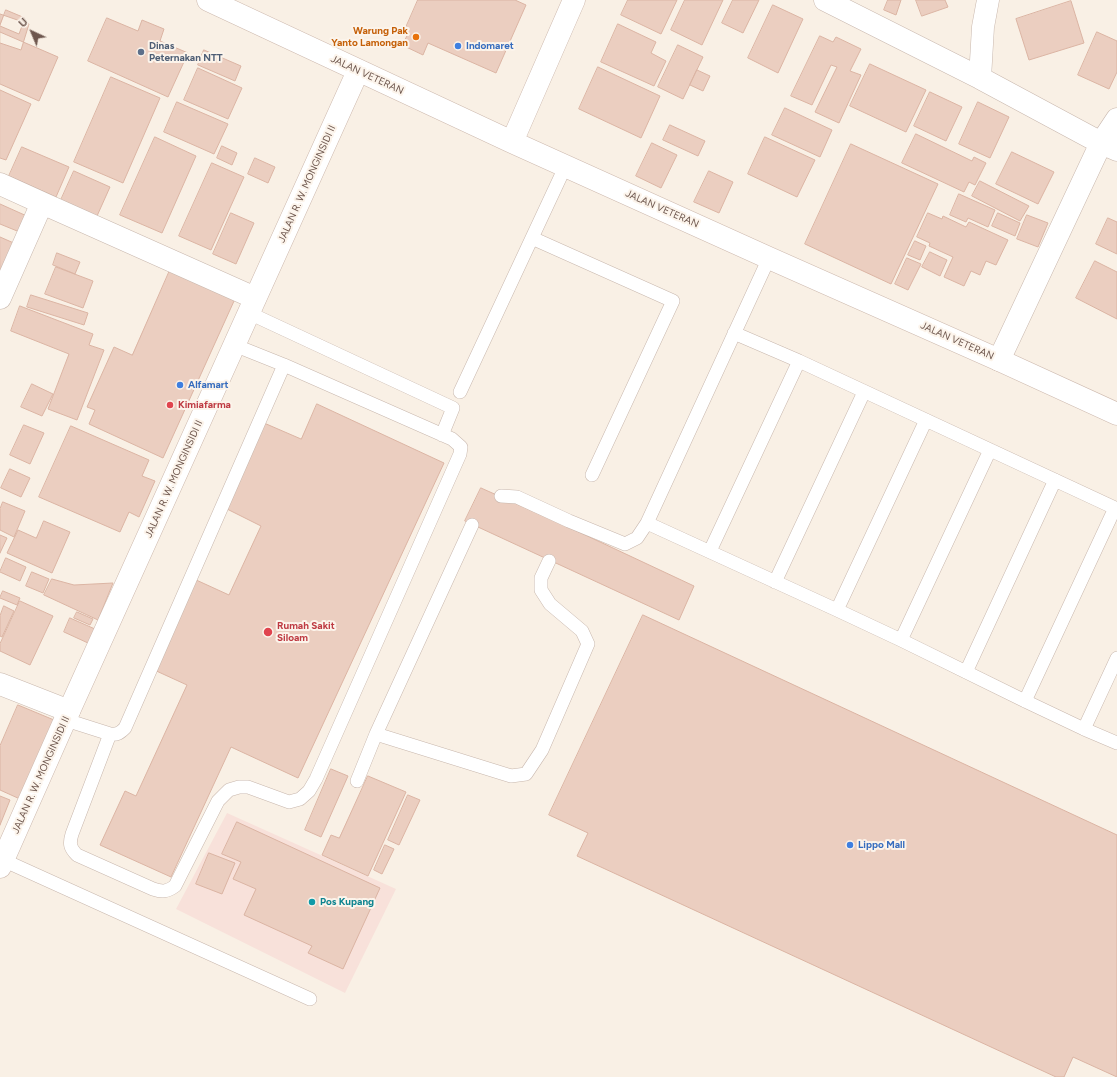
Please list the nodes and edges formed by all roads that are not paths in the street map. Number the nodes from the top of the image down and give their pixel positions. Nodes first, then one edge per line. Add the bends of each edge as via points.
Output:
1 (208, 0) edge
2 (574, 0) edge
3 (825, 0) edge
4 (988, 0) edge
5 (358, 71) junction
6 (980, 78) junction
7 (1117, 119) edge
8 (512, 142) junction
9 (1109, 146) edge
10 (566, 165) junction
11 (0, 184) edge
12 (42, 203) junction
13 (532, 238) junction
14 (769, 258) junction
15 (0, 298) edge
16 (252, 305) junction
17 (734, 333) junction
18 (234, 345) junction
19 (999, 360) junction
20 (799, 361) junction
21 (284, 365) junction
22 (460, 392) dead end
23 (864, 392) junction
24 (1117, 414) edge
25 (926, 420) junction
26 (442, 435) junction
27 (990, 450) junction
28 (592, 475) dead end
29 (1055, 480) junction
30 (501, 496) dead end
31 (1116, 508) edge
32 (646, 523) junction
33 (472, 525) dead end
34 (710, 551) junction
35 (550, 561) dead end
36 (775, 582) junction
37 (837, 610) junction
38 (901, 640) junction
39 (1117, 658) edge
40 (966, 672) junction
41 (0, 684) edge
42 (1025, 701) junction
43 (67, 716) junction
44 (1084, 729) junction
45 (110, 734) junction
46 (376, 734) junction
47 (1117, 743) edge
48 (357, 781) dead end
49 (2, 863) edge
50 (310, 999) dead end

1 - 5 street, JALAN VETERAN
2 - 8 street
3 - 6 street
4 - 6 street via 983,27
5 - 8 street, JALAN VETERAN
5 - 16 street, JALAN R. W. MONGINSIDI II
6 - 9 street
7 - 9 street
8 - 10 street, JALAN VETERAN
9 - 19 street
10 - 13 lane
10 - 14 street, JALAN VETERAN
11 - 12 street
12 - 15 street
12 - 16 street
13 - 22 lane
13 - 28 lane via 673,301
14 - 17 lane
14 - 19 street, JALAN VETERAN
16 - 18 street, JALAN R. W. MONGINSIDI II
16 - 26 lane via 453,408
17 - 20 lane
17 - 32 lane
18 - 21 lane
18 - 43 street, JALAN R. W. MONGINSIDI II
19 - 24 street, JALAN VETERAN
20 - 23 lane
20 - 34 lane
21 - 26 lane
21 - 45 lane via 125,728 116,735
23 - 25 lane
23 - 36 lane
25 - 27 lane
25 - 37 lane
26 - 45 lane via 452,439 460,447 460,454 309,791 300,799 289,802 248,787 229,790 218,801 175,886 162,892 77,855 72,849 72,834
27 - 29 lane
27 - 38 lane
29 - 31 lane
29 - 40 lane
30 - 32 lane via 517,497 568,523 625,544 636,538
31 - 42 lane
32 - 34 lane
33 - 46 lane
34 - 36 lane
35 - 46 lane via 541,578 541,590 550,604 582,631 588,644 542,750 526,774 511,776
36 - 37 lane
37 - 38 lane
38 - 40 lane
39 - 44 lane
40 - 42 lane
41 - 43 street
42 - 44 lane
43 - 45 lane
43 - 49 street, JALAN R. W. MONGINSIDI II
44 - 47 lane
46 - 48 lane
49 - 50 lane

